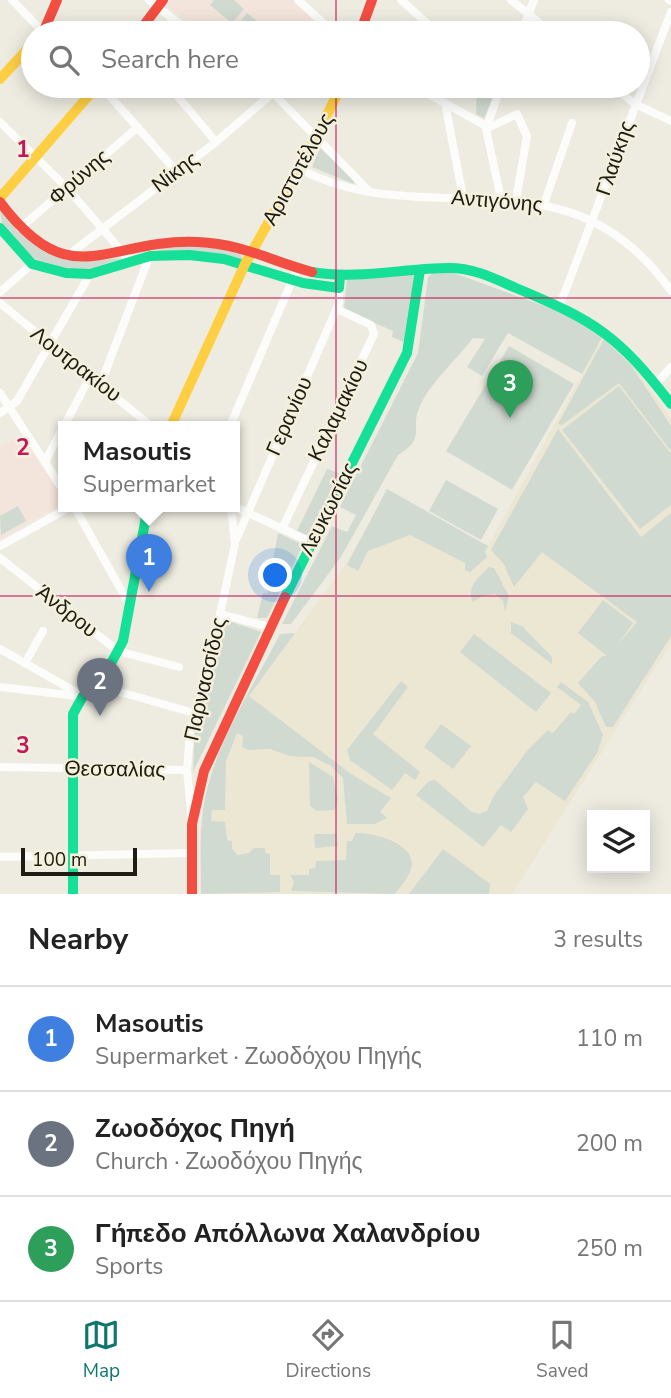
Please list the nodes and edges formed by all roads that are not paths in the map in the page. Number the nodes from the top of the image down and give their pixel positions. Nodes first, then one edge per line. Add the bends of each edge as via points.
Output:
1 (12, 0) edge
2 (57, 0) edge
3 (298, 0) edge
4 (372, 0) edge
5 (401, 0) edge
6 (512, 0) edge
7 (534, 0) edge
8 (156, 3) edge
9 (671, 12) edge
10 (529, 14) junction
11 (32, 21) edge
12 (48, 21) edge
13 (145, 21) edge
14 (177, 21) edge
15 (321, 21) edge
16 (364, 21) edge
17 (425, 21) edge
18 (526, 21) edge
19 (537, 21) edge
20 (21, 56) edge
21 (650, 66) edge
22 (0, 79) edge
23 (88, 98) edge
24 (110, 98) edge
25 (179, 98) edge
26 (268, 98) edge
27 (286, 98) edge
28 (335, 98) edge
29 (436, 98) edge
30 (495, 98) edge
31 (628, 98) edge
32 (637, 98) edge
33 (445, 103) junction
34 (635, 104) junction
35 (671, 121) edge
36 (0, 122) edge
37 (572, 123) dead end
38 (138, 127) junction
39 (486, 127) junction
40 (317, 136) junction
41 (216, 142) junction
42 (36, 158) junction
43 (298, 168) junction
44 (176, 171) junction
45 (67, 188) junction
46 (370, 192) junction
47 (463, 197) junction
48 (501, 199) junction
49 (0, 200) edge
50 (516, 201) junction
51 (544, 204) junction
52 (593, 223) junction
53 (102, 227) junction
54 (0, 228) edge
55 (20, 228) junction
56 (150, 251) junction
57 (252, 251) junction
58 (67, 256) junction
59 (128, 257) junction
60 (33, 264) junction
61 (245, 264) junction
62 (297, 269) junction
63 (420, 270) junction
64 (90, 274) junction
65 (340, 275) junction
66 (293, 280) junction
67 (339, 288) junction
68 (671, 291) edge
69 (0, 292) edge
70 (0, 303) edge
71 (560, 305) junction
72 (337, 309) junction
73 (50, 345) junction
74 (671, 367) edge
75 (91, 375) junction
76 (101, 383) junction
77 (656, 384) junction
78 (0, 393) edge
79 (671, 404) edge
80 (11, 407) junction
81 (0, 414) edge
82 (67, 421) edge
83 (145, 421) edge
84 (173, 421) edge
85 (232, 421) edge
86 (58, 437) edge
87 (45, 462) junction
88 (58, 482) edge
89 (240, 510) edge
90 (62, 512) edge
91 (76, 512) edge
92 (147, 512) edge
93 (232, 512) edge
94 (246, 513) junction
95 (282, 529) junction
96 (312, 542) junction
97 (235, 544) junction
98 (0, 546) edge
99 (0, 558) edge
100 (130, 606) junction
101 (220, 614) junction
102 (270, 627) junction
103 (43, 631) dead end
104 (0, 649) edge
105 (118, 651) junction
106 (25, 663) junction
107 (179, 667) dead end
108 (99, 686) junction
109 (0, 687) edge
110 (83, 696) junction
111 (194, 713) junction
112 (0, 767) edge
113 (73, 768) junction
114 (187, 770) junction
115 (192, 824) junction
116 (192, 853) junction
117 (72, 854) junction
118 (0, 857) edge
119 (73, 894) edge
120 (192, 894) edge

1 - 11 street
2 - 12 street
3 - 15 street
4 - 16 street
5 - 17 street
6 - 10 street
7 - 10 street
8 - 13 street
8 - 14 street
9 - 21 street, Γλαύκης
10 - 18 street
10 - 19 street
20 - 22 street
23 - 42 street
24 - 38 street
25 - 41 street
26 - 41 street, Νίκης
27 - 40 street
28 - 40 street, Αριστοτέλους
29 - 33 street
30 - 39 street
31 - 34 street
32 - 34 street, Γλαύκης
33 - 39 street
33 - 47 street
34 - 35 street
34 - 52 street, Γλαύκης
36 - 42 street
37 - 51 street
38 - 44 street
38 - 45 street, Φρύνης
39 - 48 street
39 - 50 street via 517,114 526,129
40 - 43 street, Αριστοτέλους
40 - 46 street
41 - 44 street, Νίκης
42 - 45 street
42 - 49 street
43 - 46 street, Αντιγόνης via 334,184
43 - 57 street, Αριστοτέλους
44 - 53 street, Νίκης
45 - 53 street
45 - 55 street, Φρύνης
46 - 47 street, Αντιγόνης
47 - 48 street, Αντιγόνης
48 - 50 street, Αντιγόνης
49 - 55 street
50 - 51 street, Αντιγόνης
51 - 52 street, Αντιγόνης
52 - 68 street, Αντιγόνης via 629,245 654,267
52 - 71 street, Γλαύκης
53 - 58 street, Νίκης
53 - 59 street
54 - 60 street
55 - 58 street via 32,241
56 - 57 street via 196,242
56 - 59 street
56 - 61 street
56 - 76 street
57 - 61 street, Αριστοτέλους
57 - 62 street
58 - 59 street
59 - 64 street
60 - 64 street
60 - 69 street
61 - 66 street
61 - 84 street, Αριστοτέλους
62 - 65 street
62 - 66 street
63 - 65 street
63 - 71 street via 465,269
63 - 96 street, Λευκωσίας via 408,349
64 - 73 street
65 - 67 street
66 - 67 street
66 - 85 street
67 - 72 street, Γερανίου
70 - 73 street, Λουτρακίου
71 - 77 street via 614,336
72 - 94 street, Γερανίου
72 - 95 street, Καλαμακίου via 371,325 374,334
73 - 75 street, Λουτρακίου
73 - 80 street
74 - 77 street
75 - 76 street, Λουτρακίου
75 - 82 street
76 - 83 street, Λουτρακίου
77 - 79 street
78 - 80 street
80 - 81 street
80 - 87 street
86 - 87 street
87 - 88 street
89 - 94 street
90 - 98 street
91 - 100 street
92 - 100 street
93 - 97 street, Παρνασσίδος
94 - 95 street
94 - 97 street, Γερανίου
95 - 96 street
96 - 102 street, Λευκωσίας
97 - 101 street, Παρνασσίδος
99 - 105 street, Άνδρου
100 - 105 street
101 - 102 street
101 - 111 street, Παρνασσίδος
102 - 115 street, Λευκωσίας via 204,771
103 - 106 street
104 - 106 street
105 - 107 street, Άνδρου
105 - 108 street
106 - 110 street
108 - 110 street
108 - 111 street
109 - 110 street
110 - 113 street via 73,714
111 - 114 street, Παρνασσίδος
112 - 113 street, Θεσσαλίας
113 - 114 street, Θεσσαλίας
113 - 117 street
114 - 115 street, Παρνασσίδος
115 - 116 street, Παρνασσίδος
116 - 117 street
116 - 120 street, Παρνασσίδος
117 - 118 street
117 - 119 street

